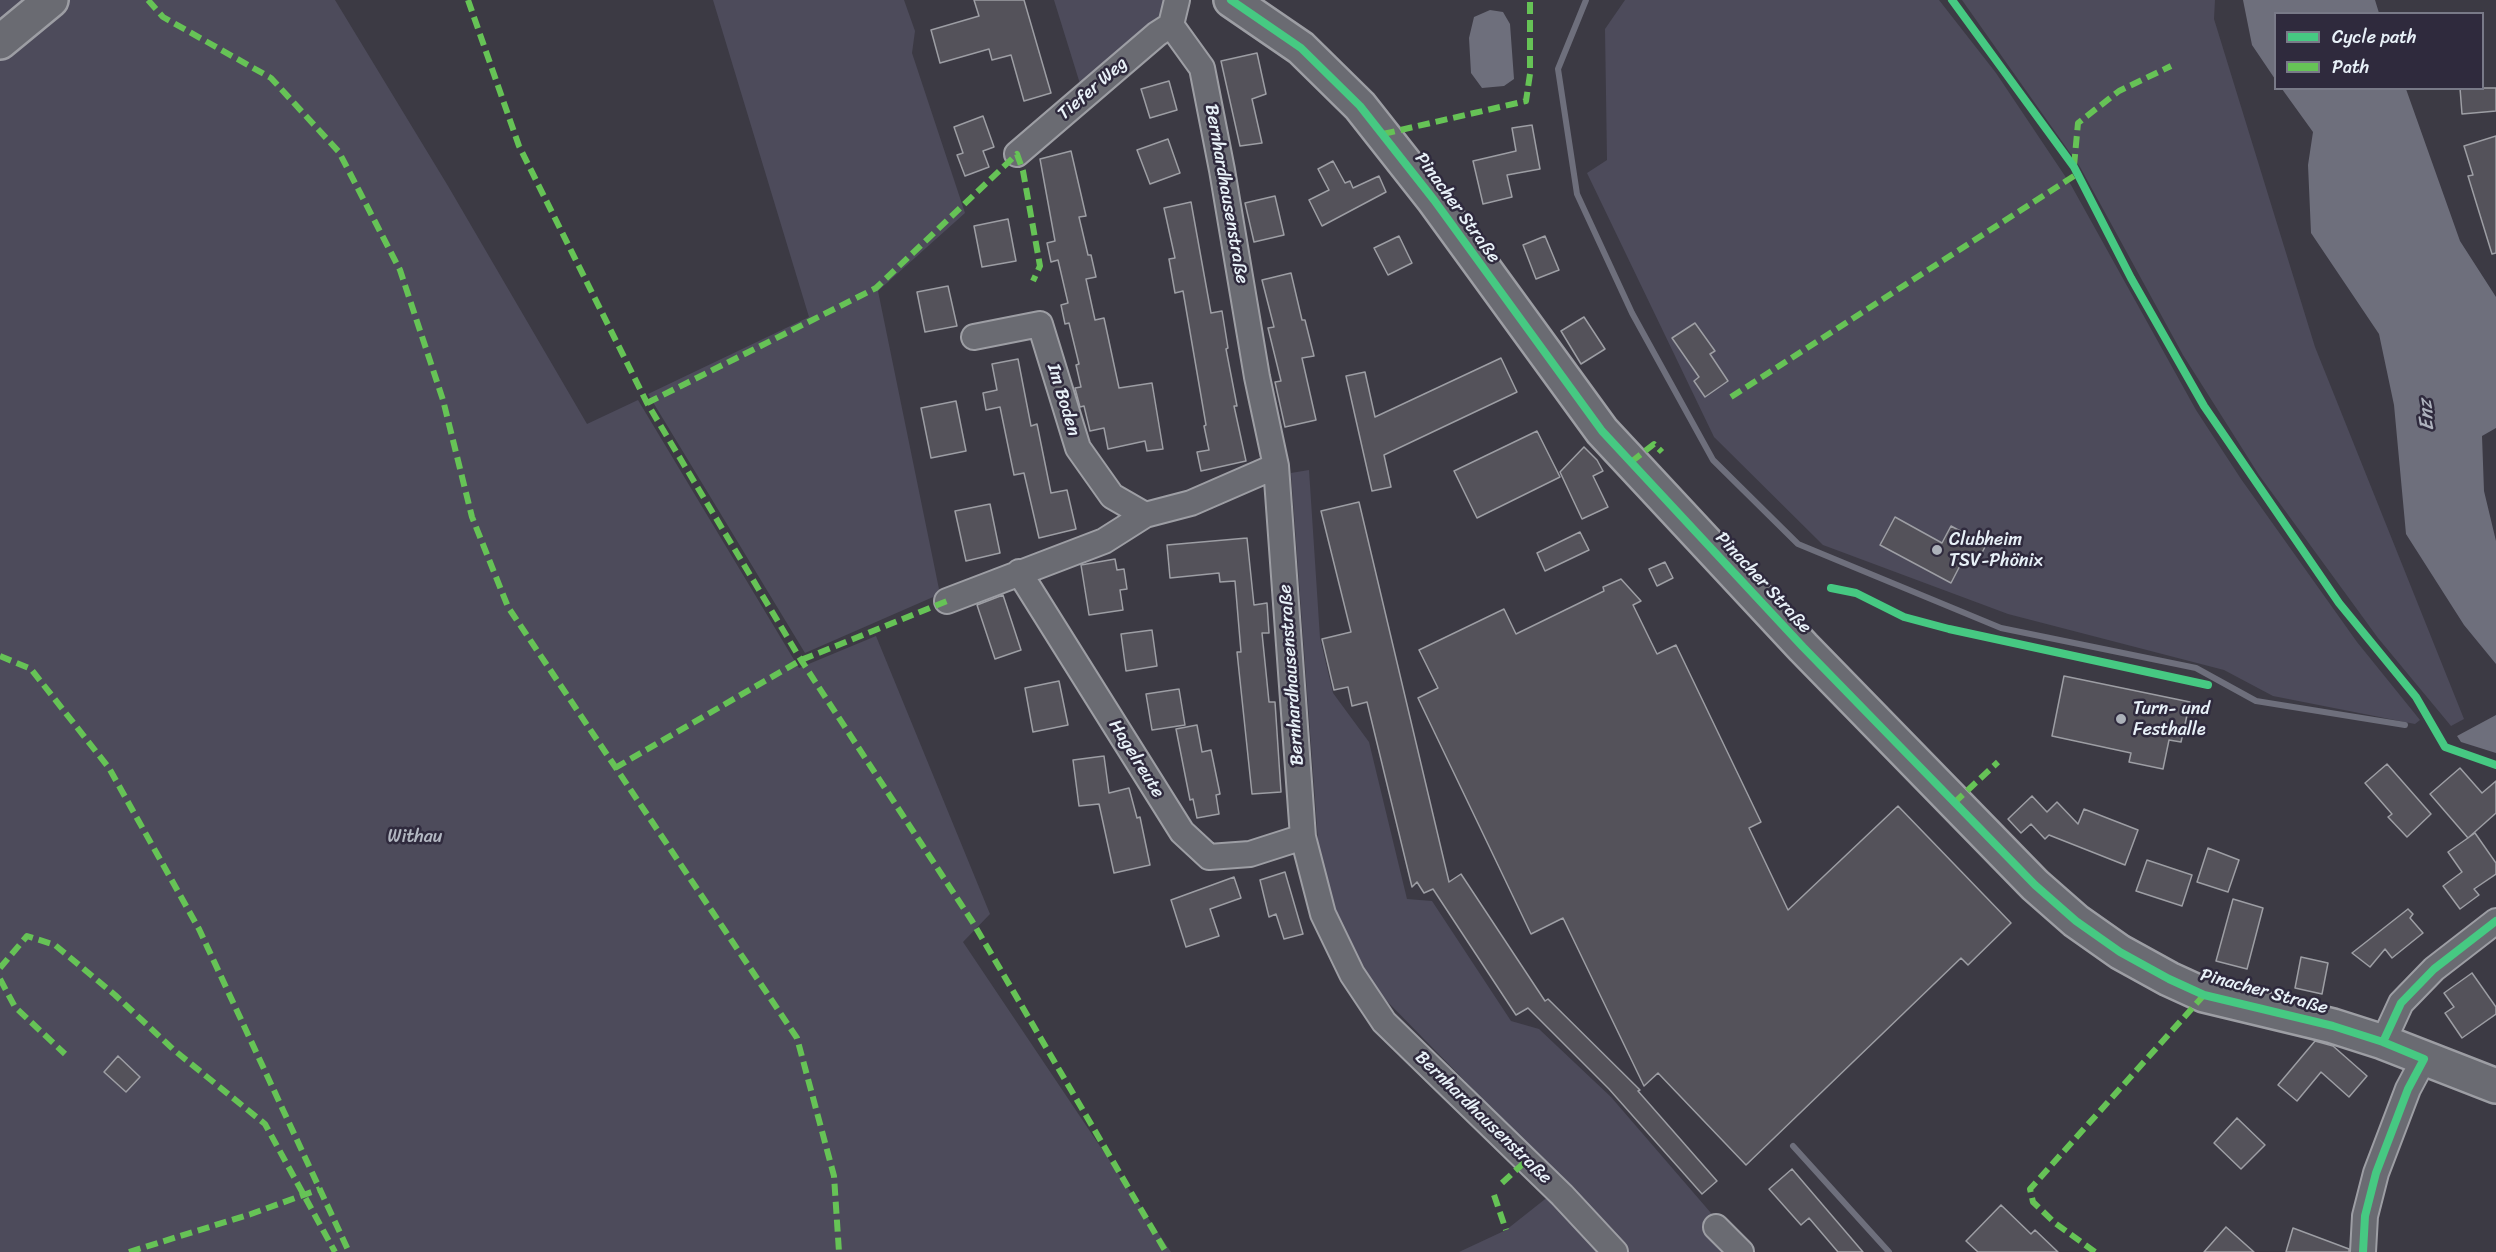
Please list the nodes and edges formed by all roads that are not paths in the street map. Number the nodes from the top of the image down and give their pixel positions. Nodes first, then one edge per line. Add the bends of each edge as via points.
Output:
1 (51, 0) edge
2 (1177, 0) edge
3 (1231, 0) edge
4 (1171, 25) junction
5 (0, 42) edge
6 (1017, 154) dead end
7 (974, 336) dead end
8 (1276, 466) junction
9 (1145, 515) junction
10 (1019, 572) junction
11 (947, 601) dead end
12 (1303, 837) junction
13 (2496, 921) edge
14 (2383, 1042) junction
15 (2424, 1059) junction
16 (2496, 1086) edge
17 (1716, 1227) dead end
18 (1615, 1252) edge
19 (1741, 1252) edge
20 (2363, 1252) edge

1 - 5 street
2 - 4 street
3 - 14 street, Pinacher Straße via 1301,48 1360,106 1434,200 1602,431 1803,647 2035,885 2120,952 2169,979 2204,994
4 - 6 street, Tiefer Weg
4 - 8 street, Bernhardhausenstraße via 1202,68
7 - 9 street, Im Boden via 1040,324 1078,448 1112,496
8 - 9 street via 1191,503
8 - 12 street, Bernhardhausenstraße
9 - 10 street via 1104,541
10 - 11 street
10 - 12 street, Hagelreute via 1182,832 1209,857 1250,854
12 - 18 street, Bernhardhausenstraße via 1323,914 1352,974 1384,1022
13 - 14 street via 2434,969 2401,1003
14 - 15 street, Pinacher Straße
15 - 16 street, Pinacher Straße
15 - 20 street via 2408,1089 2376,1173 2365,1216
17 - 19 street

